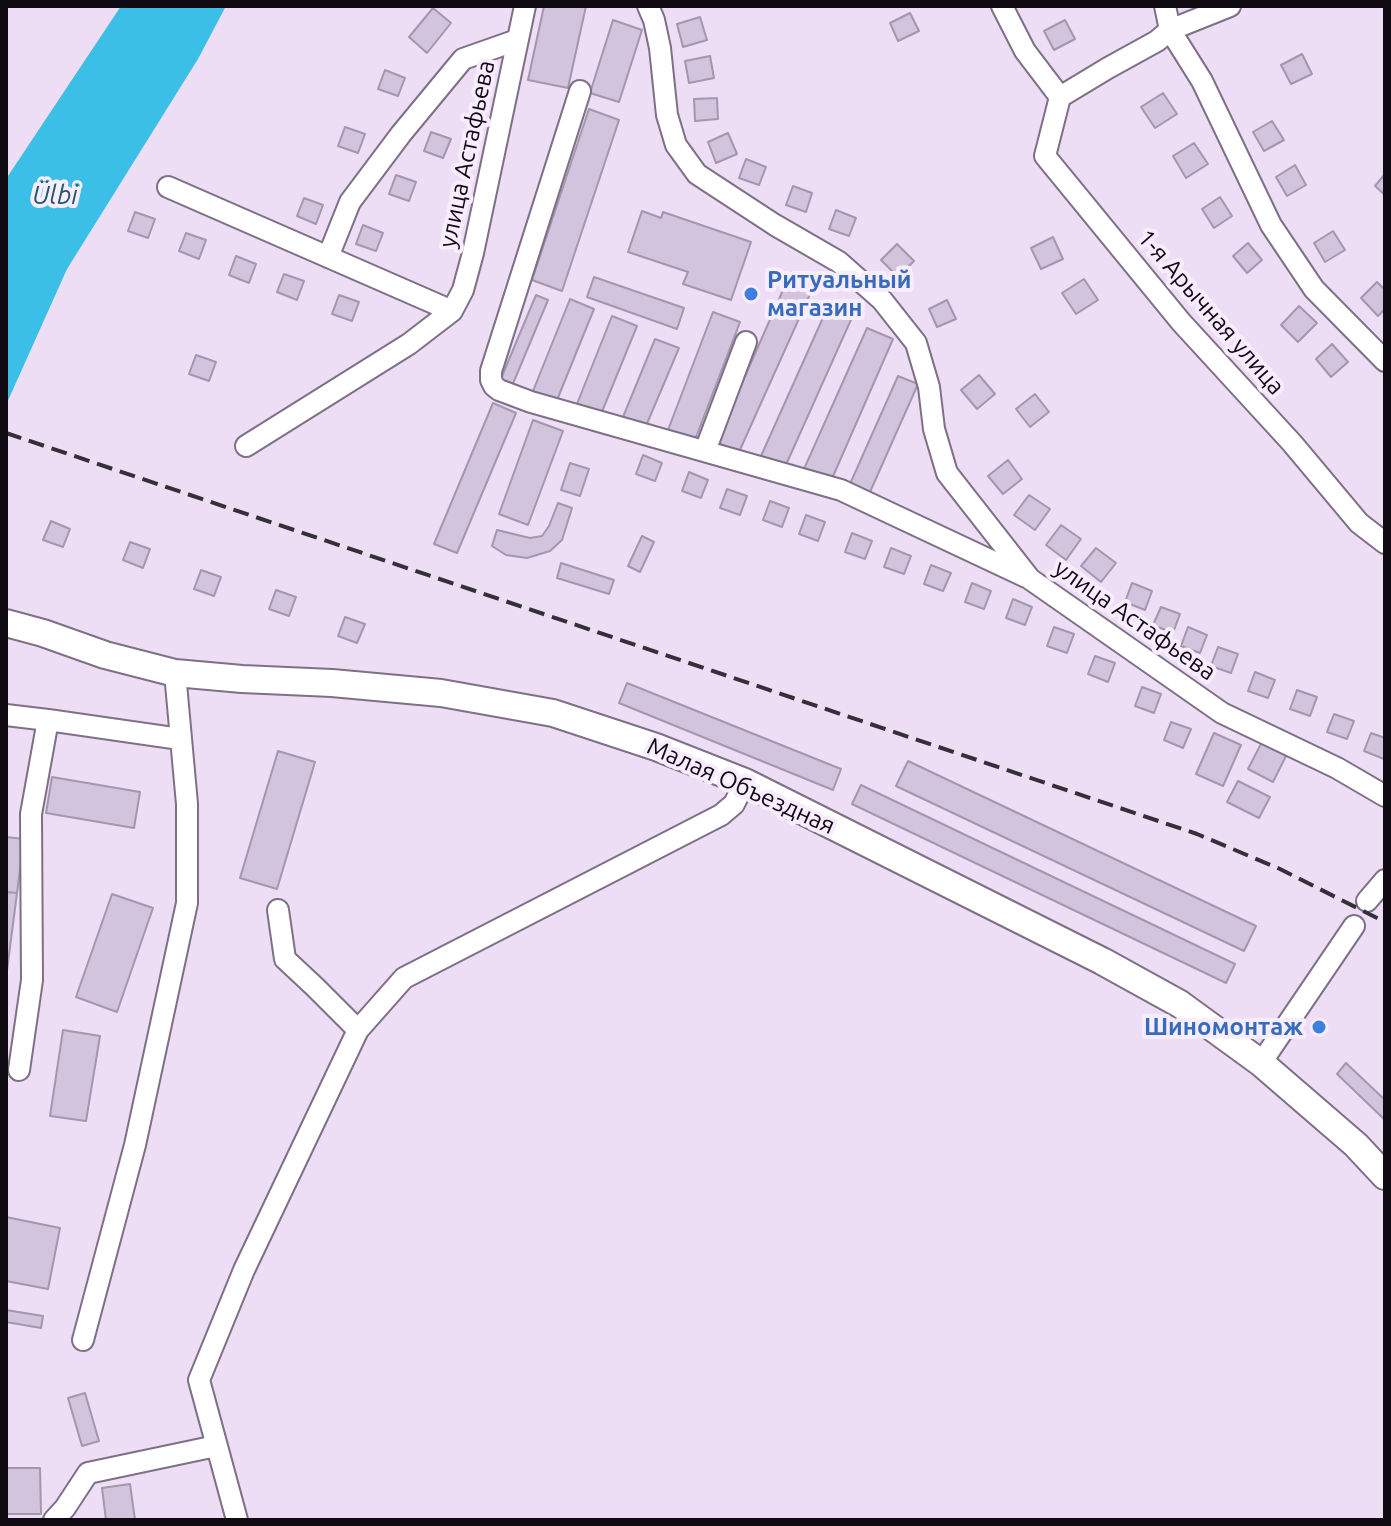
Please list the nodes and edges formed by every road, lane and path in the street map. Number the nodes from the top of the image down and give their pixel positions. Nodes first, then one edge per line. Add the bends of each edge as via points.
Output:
1 (525, 6) edge
2 (648, 6) edge
3 (1002, 6) edge
4 (1165, 6) edge
5 (1230, 6) edge
6 (1170, 30) junction
7 (517, 40) junction
8 (580, 91) dead end
9 (1060, 97) junction
10 (168, 187) dead end
11 (328, 257) junction
12 (452, 311) junction
13 (746, 342) dead end
14 (1382, 353) edge
15 (246, 446) dead end
16 (705, 451) junction
17 (1385, 543) edge
18 (1030, 579) junction
19 (6, 623) edge
20 (175, 673) junction
21 (6, 715) edge
22 (48, 720) junction
23 (180, 739) junction
24 (745, 782) junction
25 (1385, 796) edge
26 (1385, 880) edge
27 (1367, 901) dead end
28 (278, 910) dead end
29 (1354, 926) dead end
30 (358, 1030) junction
31 (1261, 1063) junction
32 (19, 1070) dead end
33 (1385, 1176) edge
34 (83, 1340) dead end
35 (216, 1446) junction
36 (54, 1520) edge
37 (237, 1520) edge

1 - 7 street, улица Астафьева
2 - 18 street, улица Астафьева via 676,145 697,174 839,262 882,300 916,343 947,473
3 - 9 street via 1025,51
4 - 6 street
5 - 6 street
6 - 9 street
6 - 14 street via 1202,81 1271,225 1314,289
7 - 11 street via 463,59 350,202
7 - 12 street, улица Астафьева via 473,253
8 - 16 street via 491,380 499,390 531,402
9 - 17 street, 1-я Арычная улица via 1045,156 1181,322 1359,523
10 - 11 street
11 - 12 street
12 - 15 street, улица Астафьева via 409,344
13 - 16 street
16 - 18 street via 841,490
18 - 25 street, улица Астафьева via 1222,713
19 - 20 main road, Малая Объездная
20 - 23 street
20 - 24 main road, Малая Объездная via 441,693 553,713
21 - 22 street
22 - 23 street
22 - 32 street via 31,814 32,980
23 - 34 street via 187,804 187,903 135,1145
24 - 30 street via 734,804 721,815 404,978
24 - 31 main road, Малая Объездная via 1102,961 1180,1004
26 - 27 street
28 - 30 street via 285,959
29 - 31 street
30 - 35 street via 244,1270 199,1380
31 - 33 main road, Малая Объездная
35 - 36 street via 88,1473
35 - 37 street

